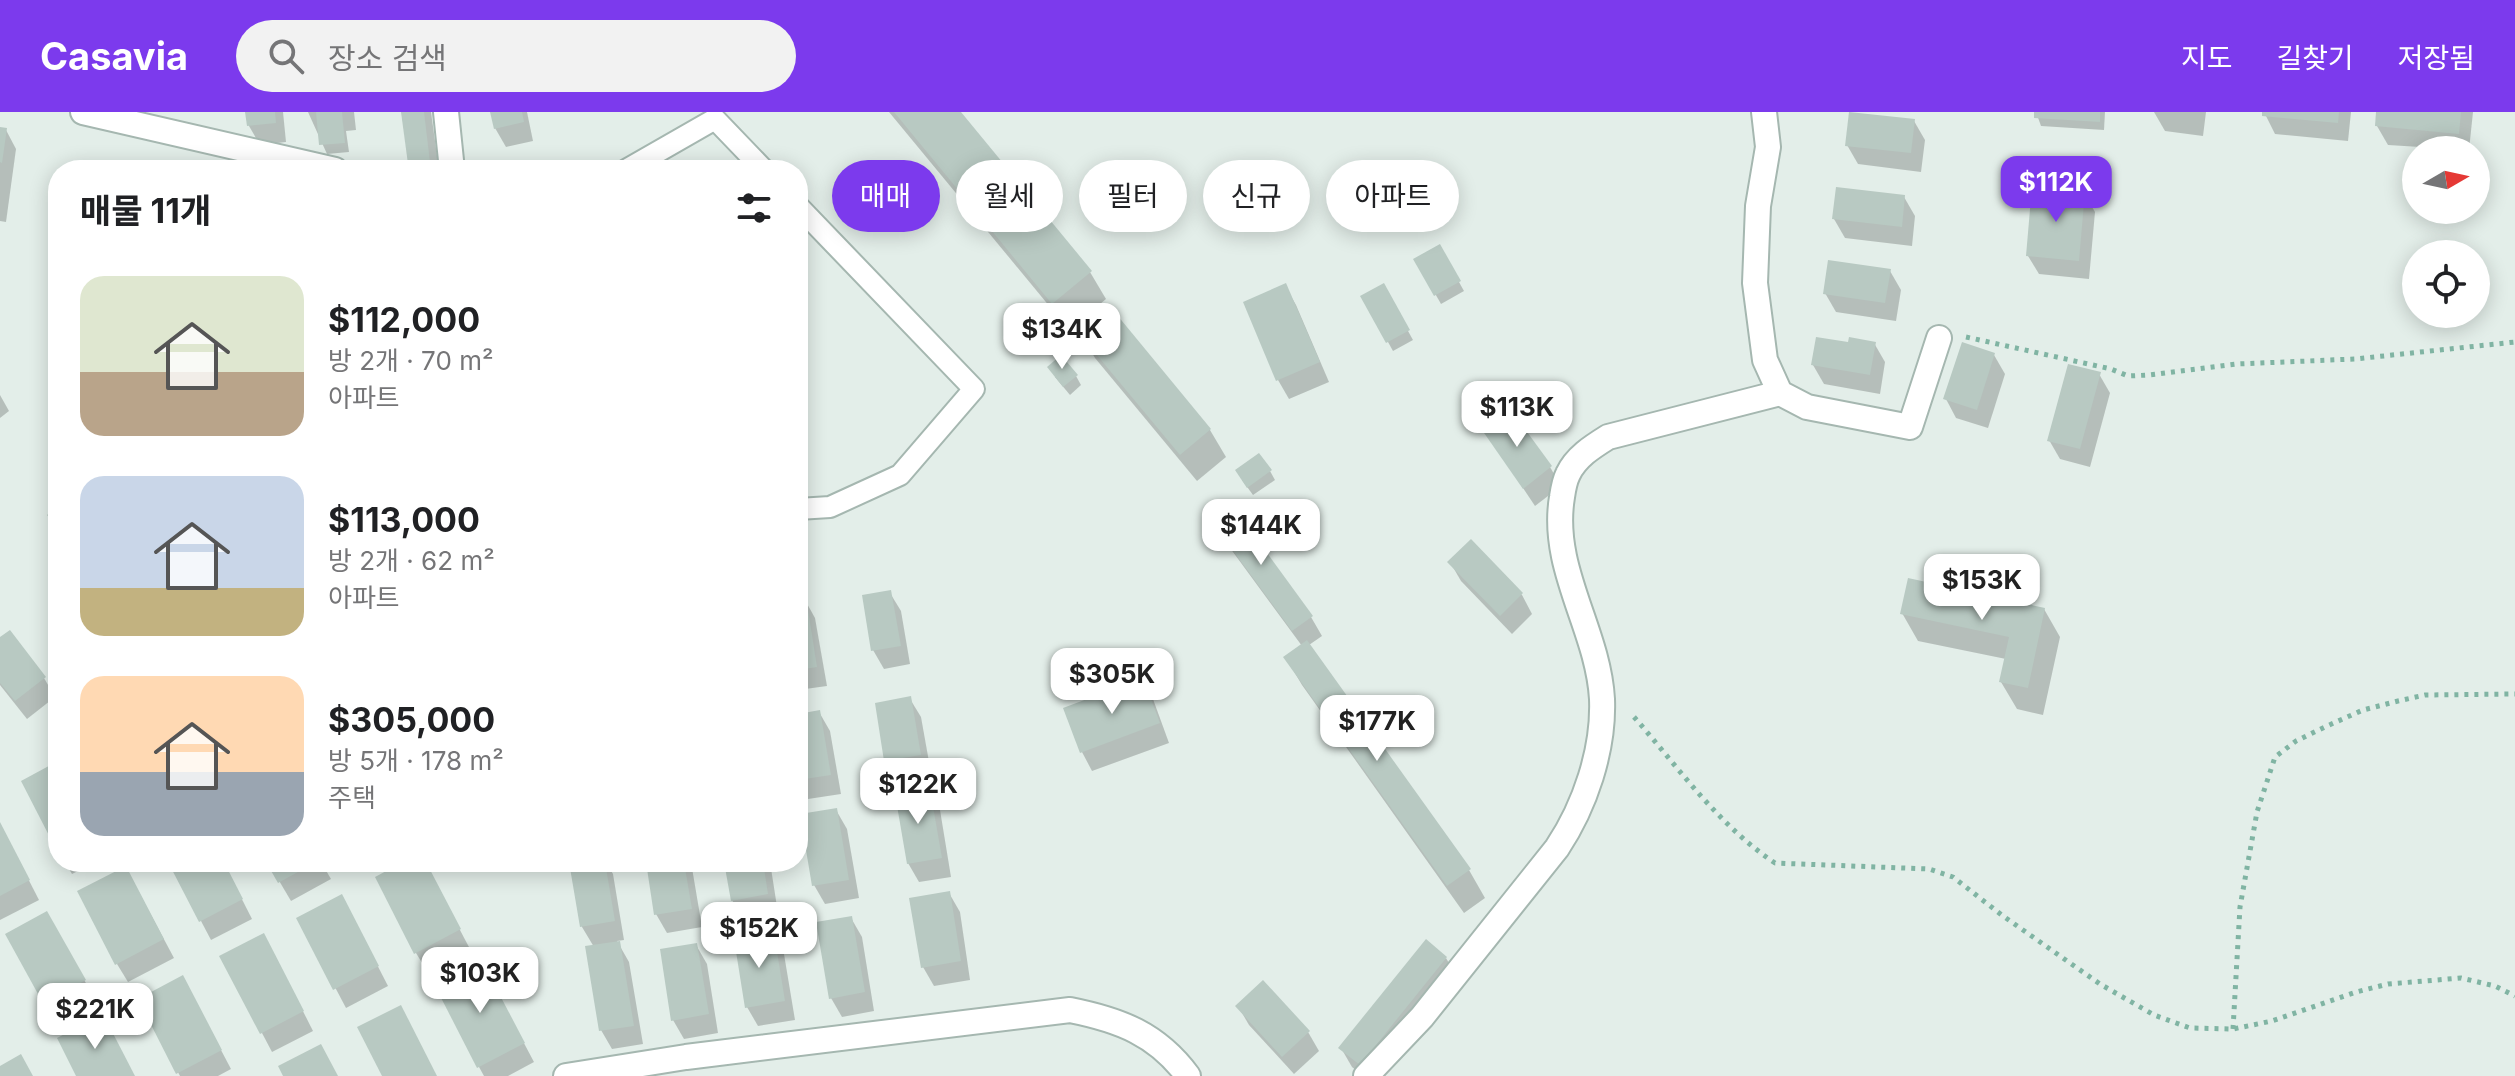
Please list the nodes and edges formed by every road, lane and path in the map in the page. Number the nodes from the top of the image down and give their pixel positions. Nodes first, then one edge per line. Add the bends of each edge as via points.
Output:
1 (83, 112) edge
2 (446, 112) edge
3 (1764, 112) edge
4 (292, 160) edge
5 (451, 160) edge
6 (643, 160) edge
7 (754, 160) edge
8 (808, 216) edge
9 (1939, 338) joint
10 (2515, 342) edge
11 (1780, 393) junction
12 (808, 508) edge
13 (2515, 694) edge
14 (1632, 715) dead end
15 (2515, 996) edge
16 (2233, 1029) junction
17 (566, 1076) edge
18 (1188, 1076) edge
19 (1366, 1076) edge

1 - 4 street
2 - 5 street
3 - 11 street via 1768,147 1758,206 1755,283 1765,360
6 - 7 lane via 715,119
8 - 12 lane via 974,389 900,475 830,507
9 - 10 path via 1945,333 2128,376
9 - 11 street via 1910,427 1807,407
11 - 19 street via 1608,437 1583,453 1567,474 1560,536 1602,700 1584,798 1557,848 1422,1017
13 - 16 path via 2425,695 2363,710 2296,741 2275,757 2257,812 2240,907
14 - 16 path via 1726,823 1775,863 1929,869 1953,877 2075,967 2154,1015 2190,1028
15 - 16 path via 2461,978 2388,984
17 - 18 street via 1070,1010 1126,1024 1163,1049

